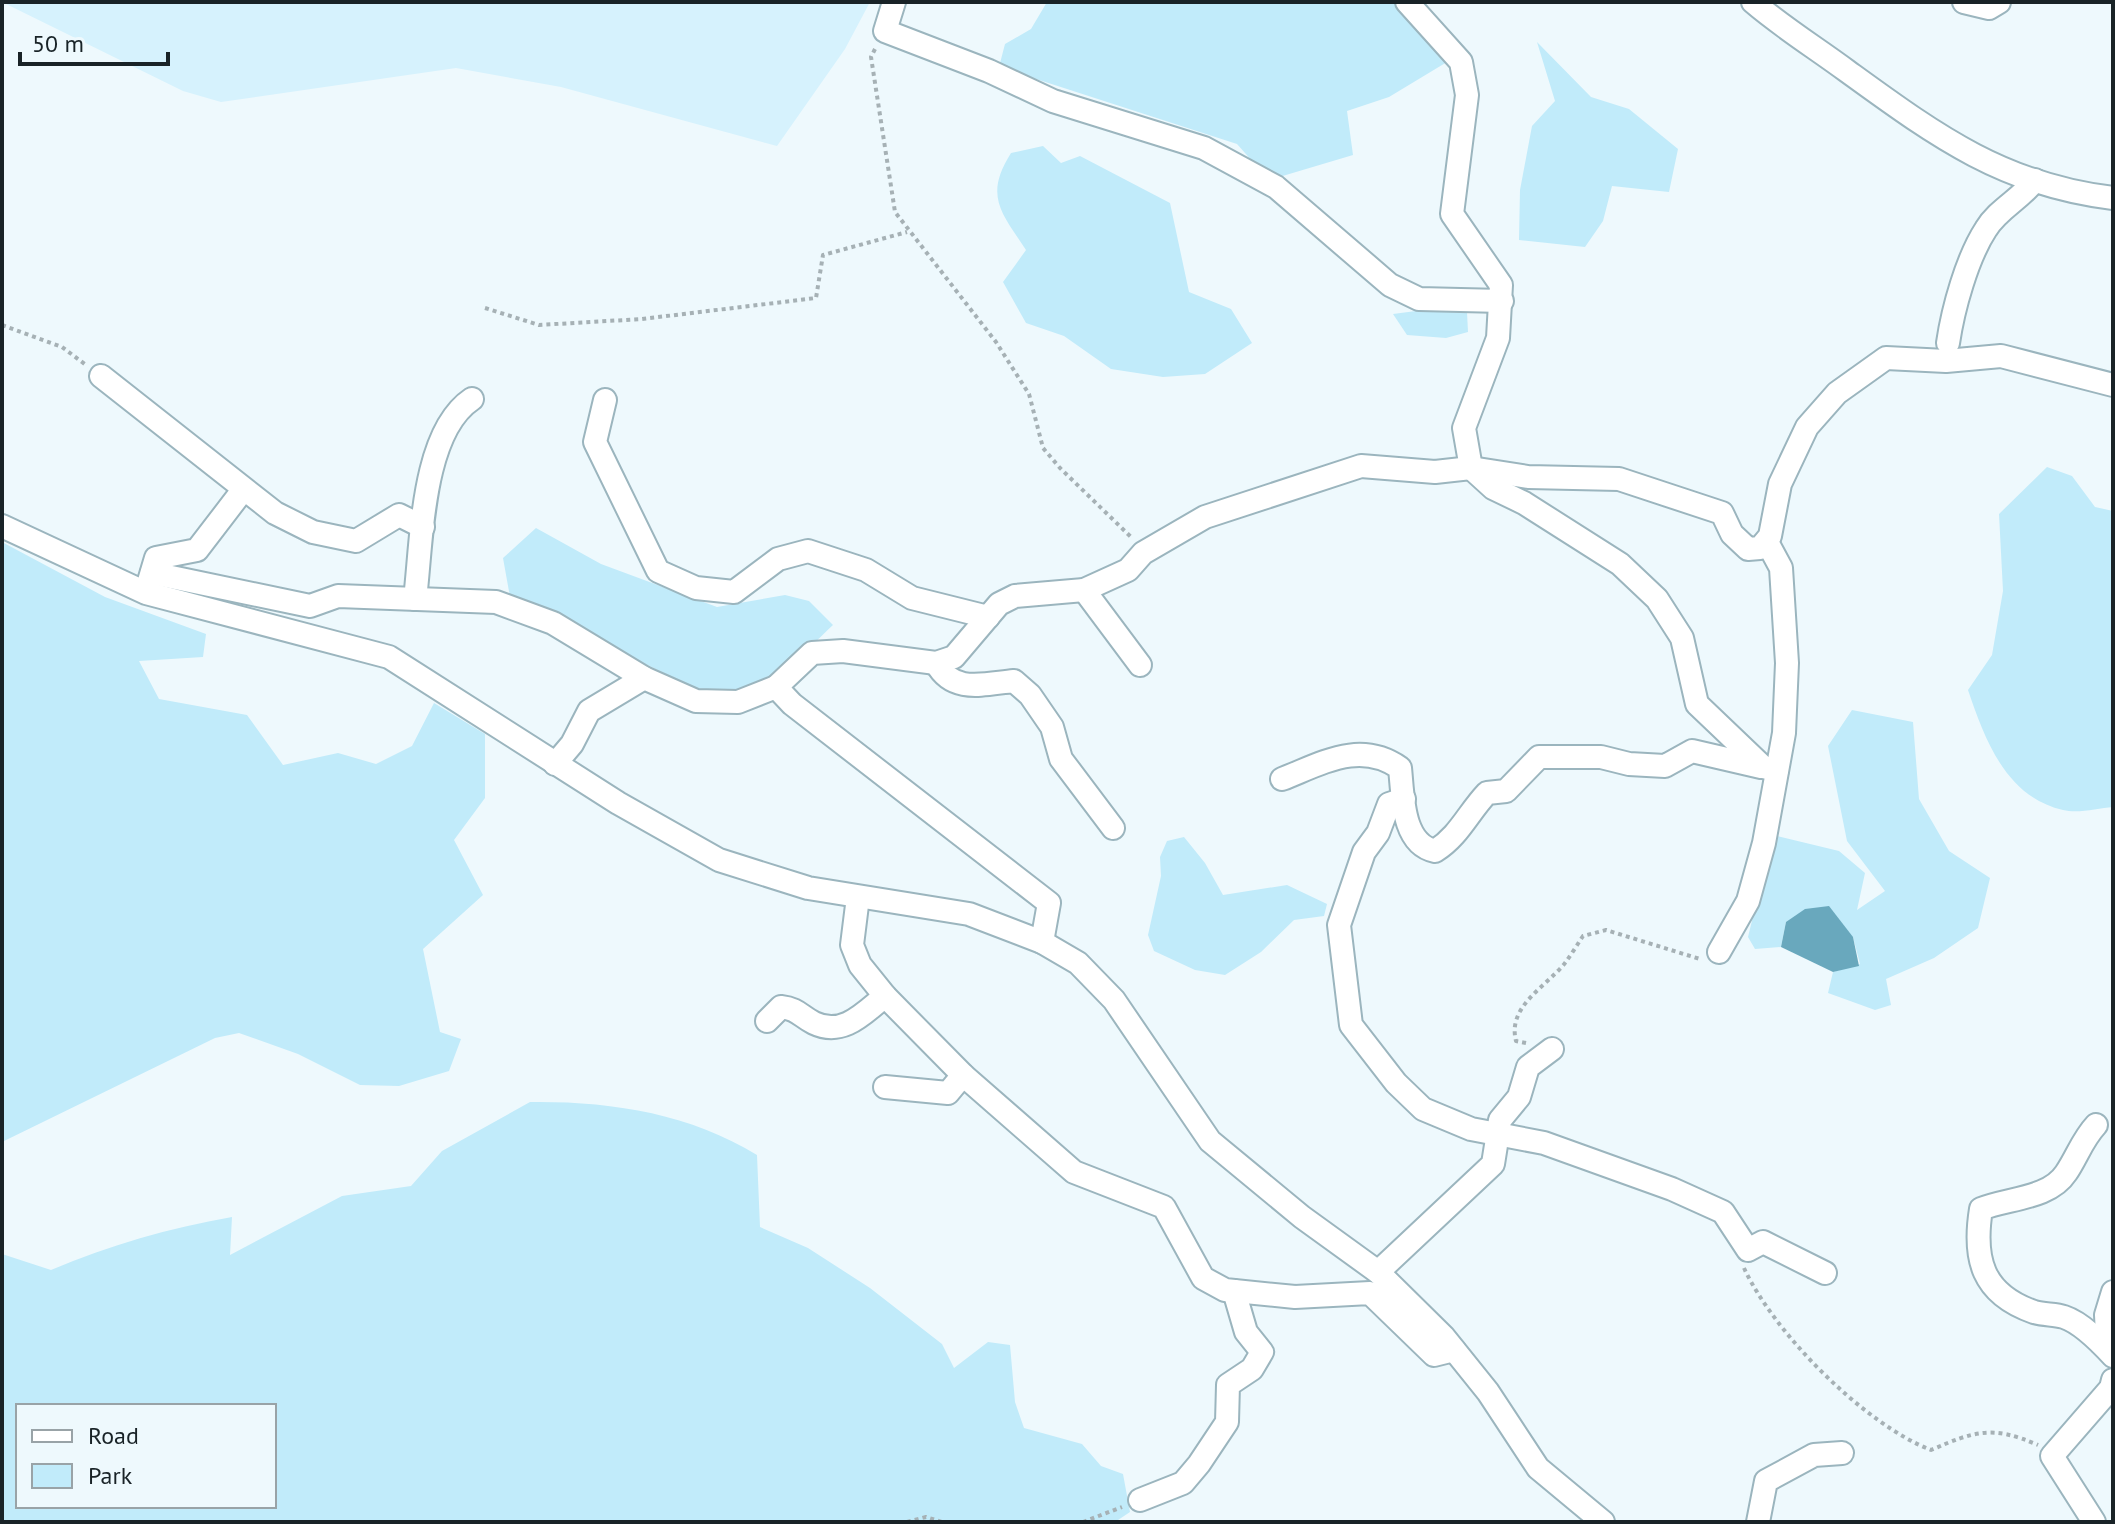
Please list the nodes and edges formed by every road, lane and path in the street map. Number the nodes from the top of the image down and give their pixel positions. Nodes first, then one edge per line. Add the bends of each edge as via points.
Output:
1 (894, 2) edge
2 (1407, 2) edge
3 (1753, 2) edge
4 (1964, 2) edge
5 (1999, 2) edge
6 (885, 31) junction
7 (2035, 180) junction
8 (2113, 198) edge
9 (908, 232) junction
10 (1502, 301) junction
11 (485, 308) dead end
12 (2, 325) edge
13 (1948, 343) junction
14 (2001, 356) junction
15 (1886, 358) junction
16 (101, 376) joint
17 (2113, 385) edge
18 (472, 399) dead end
19 (605, 400) dead end
20 (1471, 468) junction
21 (243, 490) junction
22 (2, 526) edge
23 (423, 527) junction
24 (1767, 542) junction
25 (1143, 553) junction
26 (149, 583) junction
27 (1084, 590) junction
28 (415, 599) junction
29 (988, 617) junction
30 (936, 663) junction
31 (1140, 665) dead end
32 (644, 678) junction
33 (776, 687) junction
34 (555, 764) junction
35 (1770, 768) junction
36 (1282, 779) dead end
37 (1404, 799) junction
38 (1113, 828) dead end
39 (858, 897) junction
40 (1042, 942) junction
41 (1719, 952) joint
42 (885, 996) junction
43 (767, 1021) dead end
44 (1552, 1049) joint
45 (963, 1075) junction
46 (885, 1087) dead end
47 (2096, 1125) dead end
48 (1498, 1136) junction
49 (1748, 1250) junction
50 (1378, 1272) junction
51 (1825, 1273) dead end
52 (1234, 1291) junction
53 (2113, 1292) edge
54 (1454, 1350) junction
55 (2107, 1350) edge
56 (2113, 1380) edge
57 (1842, 1453) dead end
58 (2052, 1456) junction
59 (1140, 1500) joint
60 (907, 1522) edge
61 (942, 1522) edge
62 (1083, 1522) edge
63 (1603, 1522) edge
64 (1758, 1522) edge
65 (2094, 1522) edge

1 - 6 street
2 - 10 street via 1461,62 1467,95 1452,214 1501,285
3 - 7 street via 1939,137 1984,163
4 - 5 street via 1989,8
6 - 9 path via 871,57 895,212
6 - 10 street via 1053,101 1204,148 1276,187 1390,285 1419,299
7 - 8 street
7 - 13 street via 1986,229 1953,313
9 - 11 path via 823,255 816,298 642,319 539,325
9 - 25 path via 996,342 1029,394 1043,448
10 - 20 street via 1498,338 1464,428
12 - 16 path via 62,347
13 - 14 street
13 - 15 street
14 - 15 street via 1946,361
14 - 17 street
15 - 24 street via 1837,393 1807,427 1780,484
16 - 21 street
18 - 23 street via 457,410 441,442
19 - 29 street via 595,442 658,571 696,588 734,592 778,559 808,551 866,570 912,598
20 - 24 street via 1528,477 1619,479 1722,513 1732,534 1748,549
20 - 25 street via 1435,472 1361,466 1205,517
20 - 35 street via 1493,488 1620,564 1657,599 1682,638 1697,704
21 - 23 street via 313,532 356,541 399,515
21 - 26 street via 197,550 156,558
22 - 26 street
23 - 28 street
24 - 35 street via 1781,568 1787,663 1784,733
25 - 27 street via 1128,570
26 - 28 street via 310,606 338,596
26 - 34 street via 389,657
27 - 29 street via 1015,596
27 - 31 street
28 - 32 street via 496,602 553,623
29 - 30 street via 954,657
30 - 33 street via 843,651 812,653
30 - 38 street via 944,677 963,687 1014,681 1030,695 1052,727 1061,759
32 - 33 street via 696,701 738,702
32 - 34 street via 589,711
33 - 40 street via 1049,903
34 - 39 street via 719,860 808,888
35 - 37 street via 1692,751 1665,766 1601,757 1539,757 1506,791 1487,793 1468,813 1455,839 1435,851 1422,848 1412,837
35 - 41 street via 1764,843 1748,901
36 - 37 street via 1350,753 1382,756 1400,768
37 - 48 street via 1389,804 1364,852 1339,925 1351,1025 1423,1109
39 - 40 street via 969,914
39 - 42 street via 852,945 860,965
40 - 50 street via 1078,963 1114,1000 1210,1141
41 - 44 path via 1706,961 1606,930 1583,936 1521,1008 1513,1029 1516,1041
42 - 43 street via 850,1025 814,1023 797,1009 781,1007
42 - 45 street
44 - 48 street via 1528,1067 1519,1097 1500,1120
45 - 46 street via 948,1093
45 - 52 street via 1074,1172 1164,1207 1203,1278
47 - 55 street via 2065,1176 2039,1194 1981,1209 1976,1244 1984,1273 2003,1299 2066,1318
48 - 49 street via 1544,1143 1723,1212
48 - 50 street via 1493,1164
49 - 51 street via 1763,1242
49 - 58 path via 1743,1265 1753,1287 1816,1366 1868,1416 1931,1450 1973,1431 2000,1431
50 - 54 street
52 - 54 street via 1295,1297 1370,1293 1434,1355
52 - 59 street via 1246,1332 1262,1352 1252,1369 1228,1385 1227,1422 1199,1464 1183,1483
53 - 55 street via 2106,1315
54 - 63 street via 1538,1468
56 - 58 street
57 - 64 street via 1814,1455 1766,1481
58 - 65 street
59 - 62 path
60 - 61 path via 926,1517

